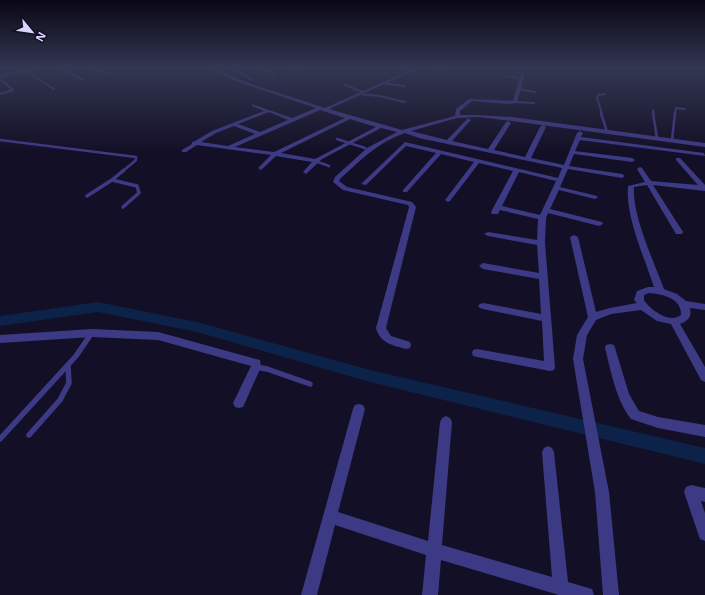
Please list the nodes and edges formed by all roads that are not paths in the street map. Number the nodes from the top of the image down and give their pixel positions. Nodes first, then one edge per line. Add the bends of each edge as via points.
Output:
1 (282, 96) edge
2 (354, 96) edge
3 (379, 96) edge
4 (516, 96) edge
5 (598, 96) edge
6 (405, 102) dead end
7 (515, 102) junction
8 (534, 103) dead end
9 (254, 105) dead end
10 (322, 109) junction
11 (685, 109) dead end
12 (653, 110) dead end
13 (268, 111) junction
14 (457, 117) junction
15 (350, 118) junction
16 (292, 120) junction
17 (468, 120) dead end
18 (508, 123) dead end
19 (233, 124) junction
20 (379, 127) junction
21 (543, 127) dead end
22 (404, 132) junction
23 (607, 132) junction
24 (260, 134) junction
25 (657, 138) junction
26 (337, 139) dead end
27 (0, 140) edge
28 (672, 140) junction
29 (448, 142) junction
30 (194, 143) junction
31 (349, 143) junction
32 (705, 145) edge
33 (230, 147) junction
34 (365, 148) dead end
35 (184, 151) dead end
36 (490, 151) junction
37 (440, 152) junction
38 (572, 152) junction
39 (274, 154) junction
40 (704, 155) dead end
41 (527, 159) junction
42 (678, 159) dead end
43 (632, 160) dead end
44 (478, 161) junction
45 (316, 162) junction
46 (329, 166) dead end
47 (566, 167) junction
48 (260, 168) dead end
49 (640, 169) dead end
50 (517, 170) junction
51 (306, 172) dead end
52 (622, 176) dead end
53 (112, 180) junction
54 (649, 183) junction
55 (364, 184) dead end
56 (559, 184) junction
57 (705, 188) edge
58 (405, 191) dead end
59 (87, 196) dead end
60 (595, 197) dead end
61 (448, 200) dead end
62 (123, 207) dead end
63 (546, 210) junction
64 (542, 218) junction
65 (599, 224) dead end
66 (679, 232) dead end
67 (488, 234) dead end
68 (574, 237) dead end
69 (541, 243) junction
70 (483, 266) dead end
71 (544, 277) junction
72 (660, 291) junction
73 (683, 304) junction
74 (483, 306) dead end
75 (642, 306) junction
76 (705, 308) edge
77 (593, 317) junction
78 (546, 318) junction
79 (674, 321) junction
80 (92, 334) junction
81 (0, 339) edge
82 (406, 346) dead end
83 (610, 348) dead end
84 (477, 353) dead end
85 (68, 366) junction
86 (256, 367) junction
87 (705, 377) edge
88 (310, 384) dead end
89 (239, 404) dead end
90 (359, 409) dead end
91 (446, 422) dead end
92 (705, 431) edge
93 (29, 435) dead end
94 (0, 439) edge
95 (548, 452) dead end
96 (705, 495) edge
97 (331, 517) junction
98 (705, 534) edge
99 (433, 550) junction
100 (561, 588) junction
101 (309, 595) edge
102 (430, 595) edge
103 (586, 595) edge
104 (610, 595) edge

1 - 10 street
2 - 10 street
3 - 6 lane
4 - 7 street
5 - 23 lane
7 - 8 lane
7 - 14 street via 470,100 458,110
9 - 13 street
10 - 15 street
10 - 16 street
11 - 28 lane via 675,110
12 - 25 lane
13 - 16 street
13 - 19 street
14 - 22 street
14 - 23 street via 505,118
15 - 20 street
15 - 39 street
16 - 24 street
17 - 29 street
18 - 36 street
19 - 24 street
19 - 30 street
20 - 22 street
20 - 31 street
21 - 41 street
22 - 29 street
22 - 82 street via 369,149 337,178 336,182 345,189 410,203 413,207 381,328 385,338
23 - 25 street
24 - 33 street
25 - 28 street
26 - 31 lane
27 - 53 lane via 137,158
28 - 32 street
29 - 36 street
30 - 33 street
30 - 35 street
31 - 34 lane
31 - 45 street
33 - 39 street
36 - 41 street
37 - 44 street
37 - 55 street via 405,144
37 - 58 street
38 - 40 street via 579,136
38 - 43 street
38 - 47 street
39 - 45 street
39 - 48 street
41 - 47 street
42 - 57 street
44 - 50 street
44 - 61 street
45 - 46 lane
45 - 51 street
47 - 52 street
47 - 56 street
49 - 54 street
50 - 56 street
50 - 64 street via 497,209
53 - 59 lane
53 - 62 lane via 137,186 139,189
54 - 57 street
54 - 66 street
54 - 72 street via 631,186 629,191 634,214
56 - 60 street
56 - 63 street
63 - 64 street
63 - 65 street
64 - 69 street
67 - 69 street
68 - 77 street
69 - 71 street
70 - 71 street
71 - 78 street
72 - 73 street via 673,296
72 - 75 street via 648,290 640,293 639,300
73 - 76 street
73 - 79 street via 686,316
74 - 78 street
75 - 77 street via 610,311
75 - 79 street via 654,316
77 - 104 street via 582,336 578,359 602,492
78 - 84 street via 550,367
79 - 87 street
80 - 81 street
80 - 85 lane
80 - 86 street via 158,336 256,363
83 - 92 street via 628,406 635,414 646,419
85 - 93 lane via 68,383 60,400
85 - 94 lane
86 - 88 lane
86 - 89 street
90 - 97 street
91 - 99 street
95 - 100 street
96 - 98 street via 691,492
97 - 99 street
97 - 101 street
99 - 100 street
99 - 102 street
100 - 103 street

